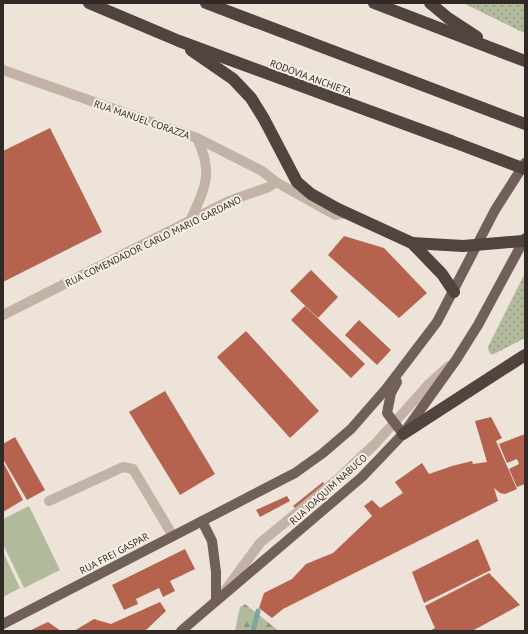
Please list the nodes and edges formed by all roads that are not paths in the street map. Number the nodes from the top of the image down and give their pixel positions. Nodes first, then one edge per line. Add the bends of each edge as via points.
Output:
1 (89, 3) edge
2 (206, 3) edge
3 (374, 3) edge
4 (430, 3) edge
5 (179, 41) junction
6 (496, 50) junction
7 (525, 61) edge
8 (3, 70) edge
9 (525, 124) edge
10 (198, 138) junction
11 (525, 163) edge
12 (525, 169) edge
13 (276, 182) junction
14 (346, 213) junction
15 (190, 221) junction
16 (524, 239) edge
17 (412, 243) junction
18 (478, 245) junction
19 (454, 292) junction
20 (3, 315) edge
21 (525, 355) edge
22 (456, 360) junction
23 (405, 363) junction
24 (394, 423) junction
25 (403, 434) junction
26 (49, 501) dead end
27 (202, 521) junction
28 (173, 536) junction
29 (219, 597) junction
30 (3, 624) edge
31 (181, 631) edge

1 - 5 highway, RODOVIA ANCHIETA
2 - 9 highway
3 - 6 highway
4 - 6 highway
5 - 12 highway, RODOVIA ANCHIETA, bridge
5 - 14 highway via 233,80 251,98 297,182 311,194
6 - 7 highway
8 - 10 street, RUA MANUEL CORAZZA
10 - 13 street via 262,171
10 - 15 street, RUA MANUEL CORAZZA via 207,170 205,189
11 - 18 main road via 495,210
13 - 14 street via 335,215
13 - 15 street, RUA COMENDADOR CARLO MARIO GARDANO
14 - 17 highway
15 - 20 street, RUA COMENDADOR CARLO MARIO GARDANO
16 - 18 highway
16 - 22 main road, RUA JOAQUIM NABUCO via 478,325
17 - 18 highway
17 - 19 highway via 442,274
18 - 19 main road
19 - 23 main road via 437,322
21 - 25 highway
22 - 24 street via 428,384
22 - 25 main road, RUA JOAQUIM NABUCO
23 - 24 main road via 391,393 388,407 387,413
23 - 27 main road, RUA FREI GASPAR via 351,429 323,453 295,473
24 - 25 main road
24 - 29 street via 339,478 260,543
25 - 29 main road, RUA JOAQUIM NABUCO via 362,477
26 - 28 street via 123,467 133,470
27 - 28 main road, RUA FREI GASPAR
27 - 29 main road via 212,542
28 - 30 main road, RUA FREI GASPAR
29 - 31 main road, RUA JOAQUIM NABUCO

